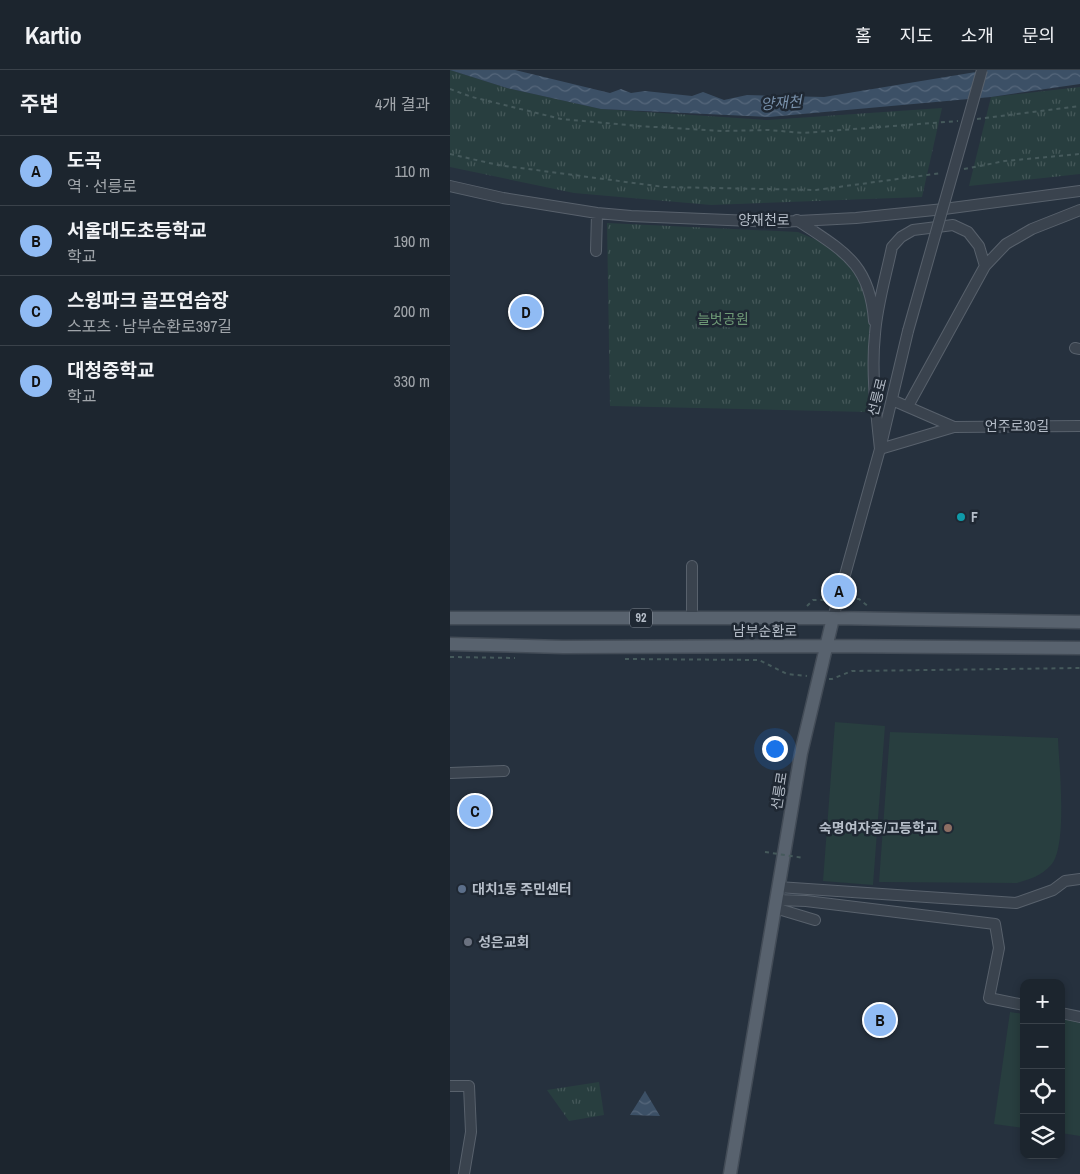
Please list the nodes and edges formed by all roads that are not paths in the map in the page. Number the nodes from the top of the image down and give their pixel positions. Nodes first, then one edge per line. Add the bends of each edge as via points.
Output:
1 (982, 70) edge
2 (450, 186) edge
3 (1080, 191) edge
4 (1080, 210) edge
5 (597, 212) junction
6 (797, 220) junction
7 (596, 250) dead end
8 (985, 266) junction
9 (875, 331) junction
10 (892, 400) junction
11 (908, 406) junction
12 (954, 426) junction
13 (1080, 426) edge
14 (880, 449) junction
15 (692, 566) dead end
16 (450, 618) edge
17 (692, 618) junction
18 (833, 618) junction
19 (1080, 622) edge
20 (450, 644) edge
21 (825, 646) junction
22 (1080, 648) edge
23 (504, 771) dead end
24 (450, 774) edge
25 (1080, 879) edge
26 (777, 898) junction
27 (815, 920) dead end
28 (1020, 1004) edge
29 (1065, 1014) edge
30 (1080, 1017) edge
31 (450, 1086) edge
32 (464, 1174) edge
33 (730, 1174) edge

1 - 10 street, 선릉로, bridge via 908,331
2 - 5 street, 양재천로 via 503,198
3 - 6 street, 양재천로 via 944,209
4 - 8 street via 1032,229 1006,244
5 - 6 street, 양재천로 via 716,220
5 - 7 street
6 - 9 street via 849,256 862,273 870,294
8 - 9 street via 979,246 968,232 953,225 913,230 901,237 892,247
8 - 11 street
9 - 14 street
10 - 11 street
10 - 14 street, 선릉로
11 - 12 street
12 - 13 street, 언주로30길
12 - 14 street
14 - 18 street, 선릉로
15 - 17 street
16 - 17 main road, 남부순환로 / 92
17 - 18 main road, 남부순환로 / 92
18 - 19 main road, 남부순환로 / 92
18 - 21 main road, 선릉로
20 - 21 main road, 남부순환로 / 92
21 - 22 main road, 남부순환로 / 92
21 - 26 main road, 선릉로 via 801,753
23 - 24 street
25 - 26 street via 1065,881 1053,890 1016,903
26 - 27 street
26 - 28 street via 995,924 999,948 989,998
26 - 33 main road, 선릉로
29 - 30 street
31 - 32 street via 469,1086 471,1132

